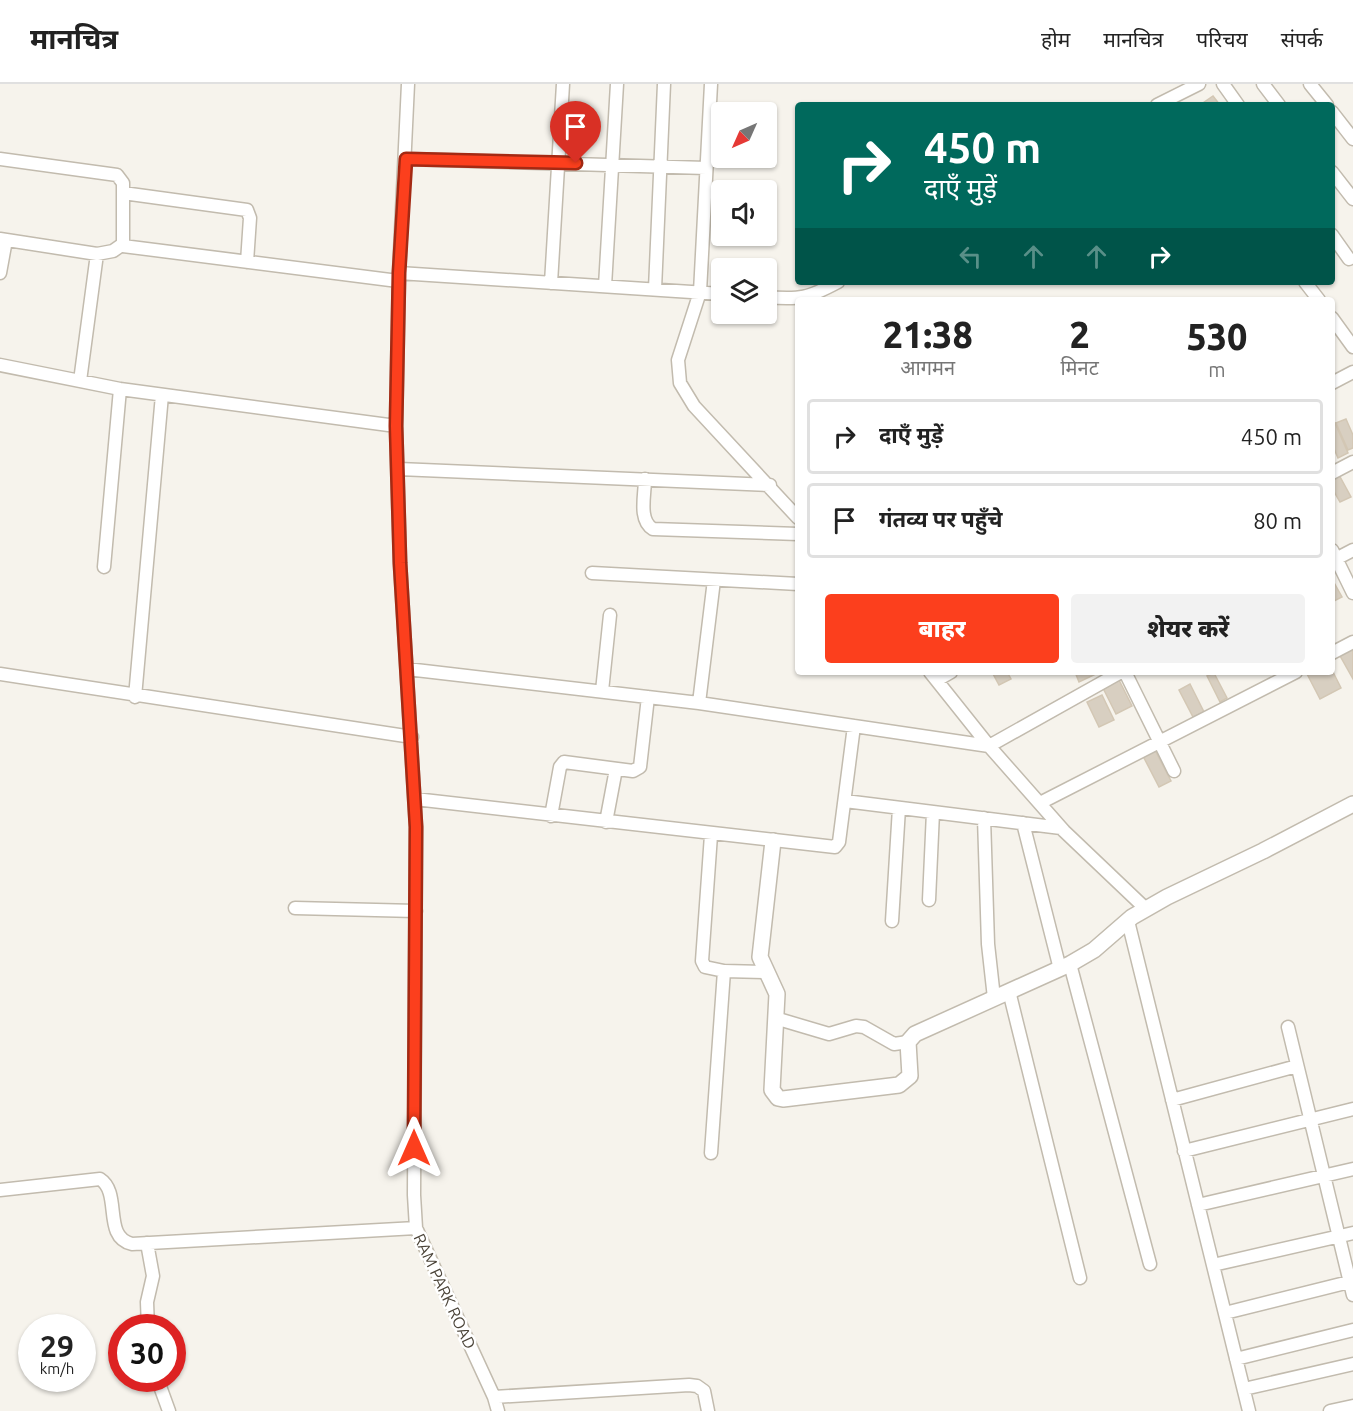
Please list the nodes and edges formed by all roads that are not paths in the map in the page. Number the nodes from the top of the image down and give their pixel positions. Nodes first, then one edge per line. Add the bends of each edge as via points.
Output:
1 (408, 84) edge
2 (564, 84) edge
3 (617, 84) edge
4 (664, 84) edge
5 (711, 84) edge
6 (1199, 84) edge
7 (1223, 84) edge
8 (1263, 84) edge
9 (1310, 84) edge
10 (1172, 102) edge
11 (1236, 102) edge
12 (1277, 102) edge
13 (1325, 102) edge
14 (1335, 116) edge
15 (1353, 139) edge
16 (0, 159) edge
17 (406, 159) junction
18 (558, 163) junction
19 (612, 164) junction
20 (660, 166) junction
21 (706, 168) junction
22 (1335, 176) edge
23 (123, 193) junction
24 (1353, 199) edge
25 (3, 239) edge
26 (1335, 239) edge
27 (123, 244) junction
28 (97, 254) junction
29 (1349, 259) dead end
30 (247, 262) junction
31 (0, 273) edge
32 (398, 277) junction
33 (551, 283) junction
34 (832, 285) edge
35 (1307, 285) edge
36 (604, 286) junction
37 (655, 289) junction
38 (700, 292) junction
39 (711, 293) edge
40 (807, 297) edge
41 (1317, 297) edge
42 (777, 298) edge
43 (795, 300) edge
44 (1335, 322) edge
45 (1353, 347) edge
46 (0, 365) edge
47 (1353, 372) edge
48 (80, 381) junction
49 (1335, 381) edge
50 (120, 389) junction
51 (162, 395) junction
52 (396, 426) junction
53 (1353, 462) edge
54 (399, 469) junction
55 (1335, 471) edge
56 (645, 479) junction
57 (770, 485) junction
58 (795, 514) edge
59 (795, 534) edge
60 (1353, 550) edge
61 (1335, 555) edge
62 (1335, 560) edge
63 (104, 567) dead end
64 (592, 573) dead end
65 (714, 580) junction
66 (795, 584) edge
67 (1353, 593) edge
68 (610, 615) dead end
69 (1353, 642) edge
70 (1335, 651) edge
71 (407, 669) junction
72 (0, 674) edge
73 (1118, 675) edge
74 (1125, 675) edge
75 (1290, 675) edge
76 (933, 676) edge
77 (602, 691) junction
78 (135, 696) junction
79 (648, 697) junction
80 (699, 703) junction
81 (854, 726) junction
82 (412, 737) junction
83 (1160, 742) junction
84 (988, 746) junction
85 (616, 769) junction
86 (1174, 771) dead end
87 (415, 799) junction
88 (845, 801) junction
89 (1040, 803) junction
90 (1353, 804) edge
91 (899, 808) junction
92 (933, 812) junction
93 (551, 816) junction
94 (984, 818) junction
95 (606, 822) junction
96 (1023, 823) junction
97 (1062, 828) junction
98 (711, 835) junction
99 (773, 841) junction
100 (929, 900) dead end
101 (295, 908) dead end
102 (1146, 909) junction
103 (416, 911) junction
104 (892, 921) dead end
105 (1128, 921) junction
106 (1065, 967) junction
107 (724, 971) junction
108 (766, 972) junction
109 (1009, 991) junction
110 (994, 998) junction
111 (775, 1018) junction
112 (1288, 1027) dead end
113 (908, 1042) junction
114 (1297, 1066) junction
115 (1172, 1100) junction
116 (1353, 1109) edge
117 (1310, 1117) junction
118 (1184, 1151) junction
119 (711, 1153) dead end
120 (1353, 1169) edge
121 (1324, 1176) junction
122 (0, 1190) edge
123 (1198, 1205) junction
124 (416, 1228) junction
125 (1353, 1233) edge
126 (1339, 1236) junction
127 (147, 1243) junction
128 (1150, 1264) dead end
129 (1213, 1265) junction
130 (1080, 1278) dead end
131 (1351, 1282) edge
132 (1353, 1295) edge
133 (1225, 1313) junction
134 (147, 1314) edge
135 (1353, 1330) edge
136 (1236, 1359) junction
137 (1353, 1364) edge
138 (1244, 1389) junction
139 (163, 1392) edge
140 (494, 1397) junction
141 (1353, 1406) edge
142 (170, 1411) edge
143 (498, 1411) edge
144 (708, 1411) edge
145 (1249, 1411) edge
146 (1330, 1411) edge

1 - 17 street, RAM PARK ROAD
2 - 18 street
3 - 19 street
4 - 20 street
5 - 21 street
6 - 10 street
7 - 11 street
8 - 12 street
9 - 13 street
14 - 15 street
16 - 23 street via 111,172 121,179
17 - 18 street
17 - 32 street, RAM PARK ROAD
18 - 19 street
18 - 33 street
19 - 20 street
19 - 36 street
20 - 21 street
20 - 37 street
21 - 38 street
22 - 24 street
23 - 27 street
23 - 30 street via 247,210
25 - 28 street
25 - 31 street
26 - 29 street
27 - 28 street
27 - 30 street
28 - 48 street
30 - 32 street
32 - 33 street
32 - 52 street, RAM PARK ROAD
33 - 36 street
34 - 40 street
35 - 41 street
36 - 37 street
37 - 38 street
38 - 39 street
38 - 57 street via 678,360 680,383 694,405
42 - 43 street
44 - 45 street
46 - 48 street
47 - 49 street
48 - 50 street
50 - 51 street
50 - 63 street
51 - 52 street
51 - 78 street
52 - 54 street, RAM PARK ROAD
53 - 55 street
54 - 56 street
54 - 71 street, RAM PARK ROAD
56 - 57 street
56 - 59 street via 644,516 653,529
57 - 58 street
60 - 61 street
62 - 67 street
64 - 65 street
65 - 66 street
65 - 80 street
68 - 77 street
69 - 70 street
71 - 77 street
71 - 82 street, RAM PARK ROAD
72 - 78 street
73 - 84 street
74 - 83 street
75 - 83 street
76 - 84 street
77 - 79 street
78 - 82 street
79 - 80 street
79 - 85 street via 640,767 633,771
80 - 81 street
81 - 84 street
81 - 88 street
82 - 87 street, RAM PARK ROAD
83 - 86 street
83 - 89 street
84 - 89 street
85 - 93 street via 568,761 561,764
85 - 95 street
87 - 93 street
87 - 103 street, RAM PARK ROAD
88 - 91 street
88 - 99 street via 835,847
89 - 97 street
90 - 102 street
91 - 92 street
91 - 104 street
92 - 94 street
92 - 100 street
93 - 95 street
94 - 96 street
94 - 110 street
95 - 98 street
96 - 97 street
96 - 106 street
97 - 102 street
98 - 99 street
98 - 107 street via 702,961 705,967
99 - 108 street via 760,949
101 - 103 street
102 - 105 street
103 - 124 street, RAM PARK ROAD
105 - 106 street via 1094,950
105 - 115 street
106 - 109 street
106 - 128 street
107 - 108 street
107 - 119 street
108 - 111 street via 777,994
109 - 110 street
109 - 130 street
110 - 113 street via 915,1034
111 - 113 street via 829,1034 864,1027 894,1044
111 - 113 street via 772,1090 777,1098 899,1085 910,1076
112 - 114 street
114 - 115 street
114 - 117 street
115 - 118 street
116 - 117 street
117 - 118 street
117 - 121 street
118 - 123 street
120 - 121 street
121 - 123 street
121 - 126 street
122 - 127 street via 100,1179 107,1187 120,1238 132,1244
123 - 129 street
124 - 127 street
124 - 140 street, RAM PARK ROAD
125 - 126 street
126 - 129 street
126 - 131 street
127 - 134 street via 153,1276
129 - 133 street
131 - 132 street
131 - 133 street
133 - 136 street
135 - 136 street
136 - 138 street
137 - 138 street
138 - 145 street
139 - 142 street
140 - 143 street, RAM PARK ROAD
140 - 144 street via 688,1385 704,1390
141 - 146 street

